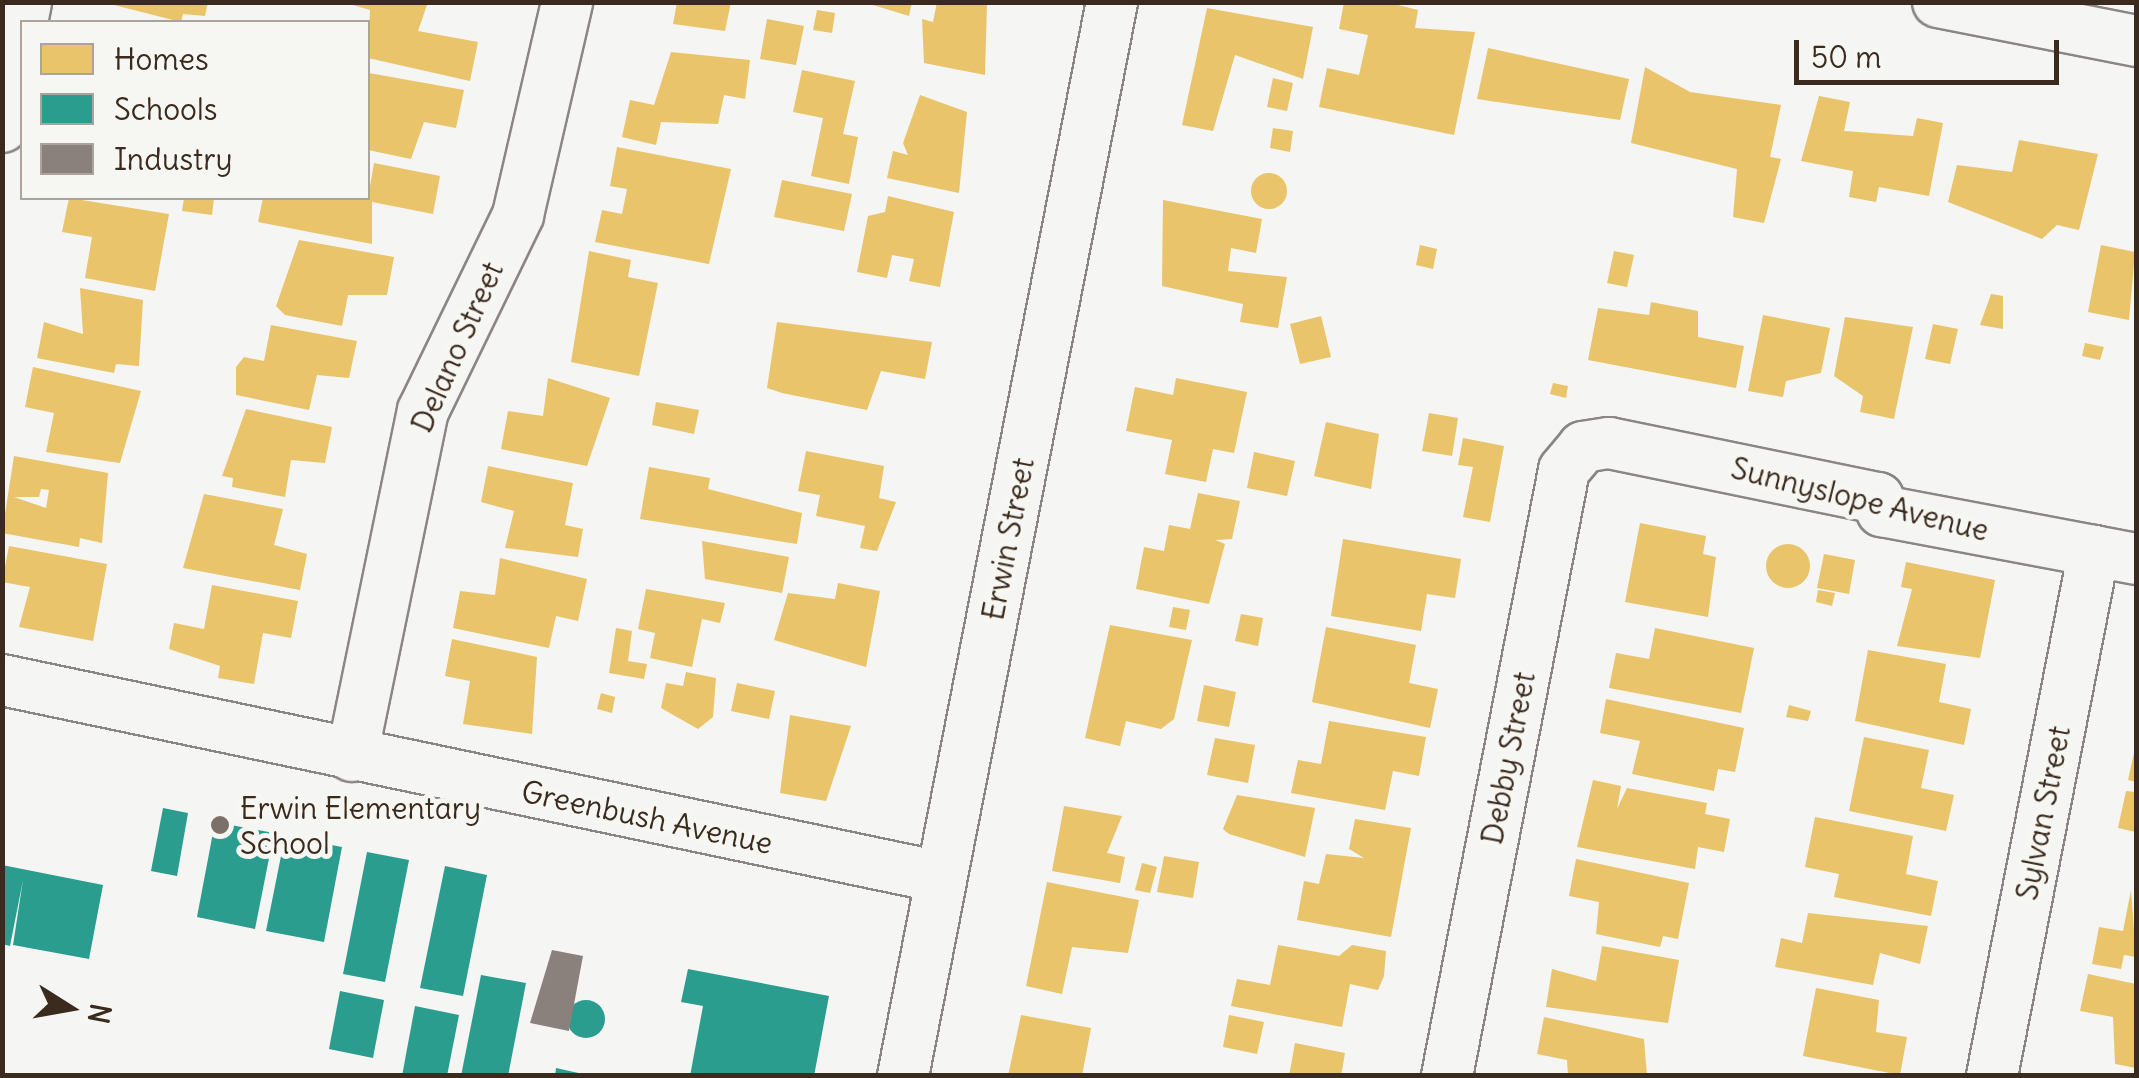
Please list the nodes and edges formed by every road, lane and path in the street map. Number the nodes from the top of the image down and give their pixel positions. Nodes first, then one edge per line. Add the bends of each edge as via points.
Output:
1 (567, 2) edge
2 (1112, 2) edge
3 (1938, 2) edge
4 (20, 33) edge
5 (2136, 41) edge
6 (2, 127) edge
7 (1583, 446) joint
8 (2116, 555) edge
9 (2, 680) edge
10 (352, 756) junction
11 (940, 877) junction
12 (903, 1076) edge
13 (1447, 1076) edge
14 (1992, 1076) edge

1 - 10 street, Delano Street via 518,215 423,411
2 - 11 street, Erwin Street
3 - 5 street
4 - 6 street
7 - 8 street, Sunnyslope Avenue via 1608,443 1878,498 1882,511
7 - 13 street, Debby Street via 1564,470
8 - 14 street, Sylvan Street
9 - 10 street, Greenbush Avenue
10 - 11 street, Greenbush Avenue
11 - 12 street, Erwin Street

